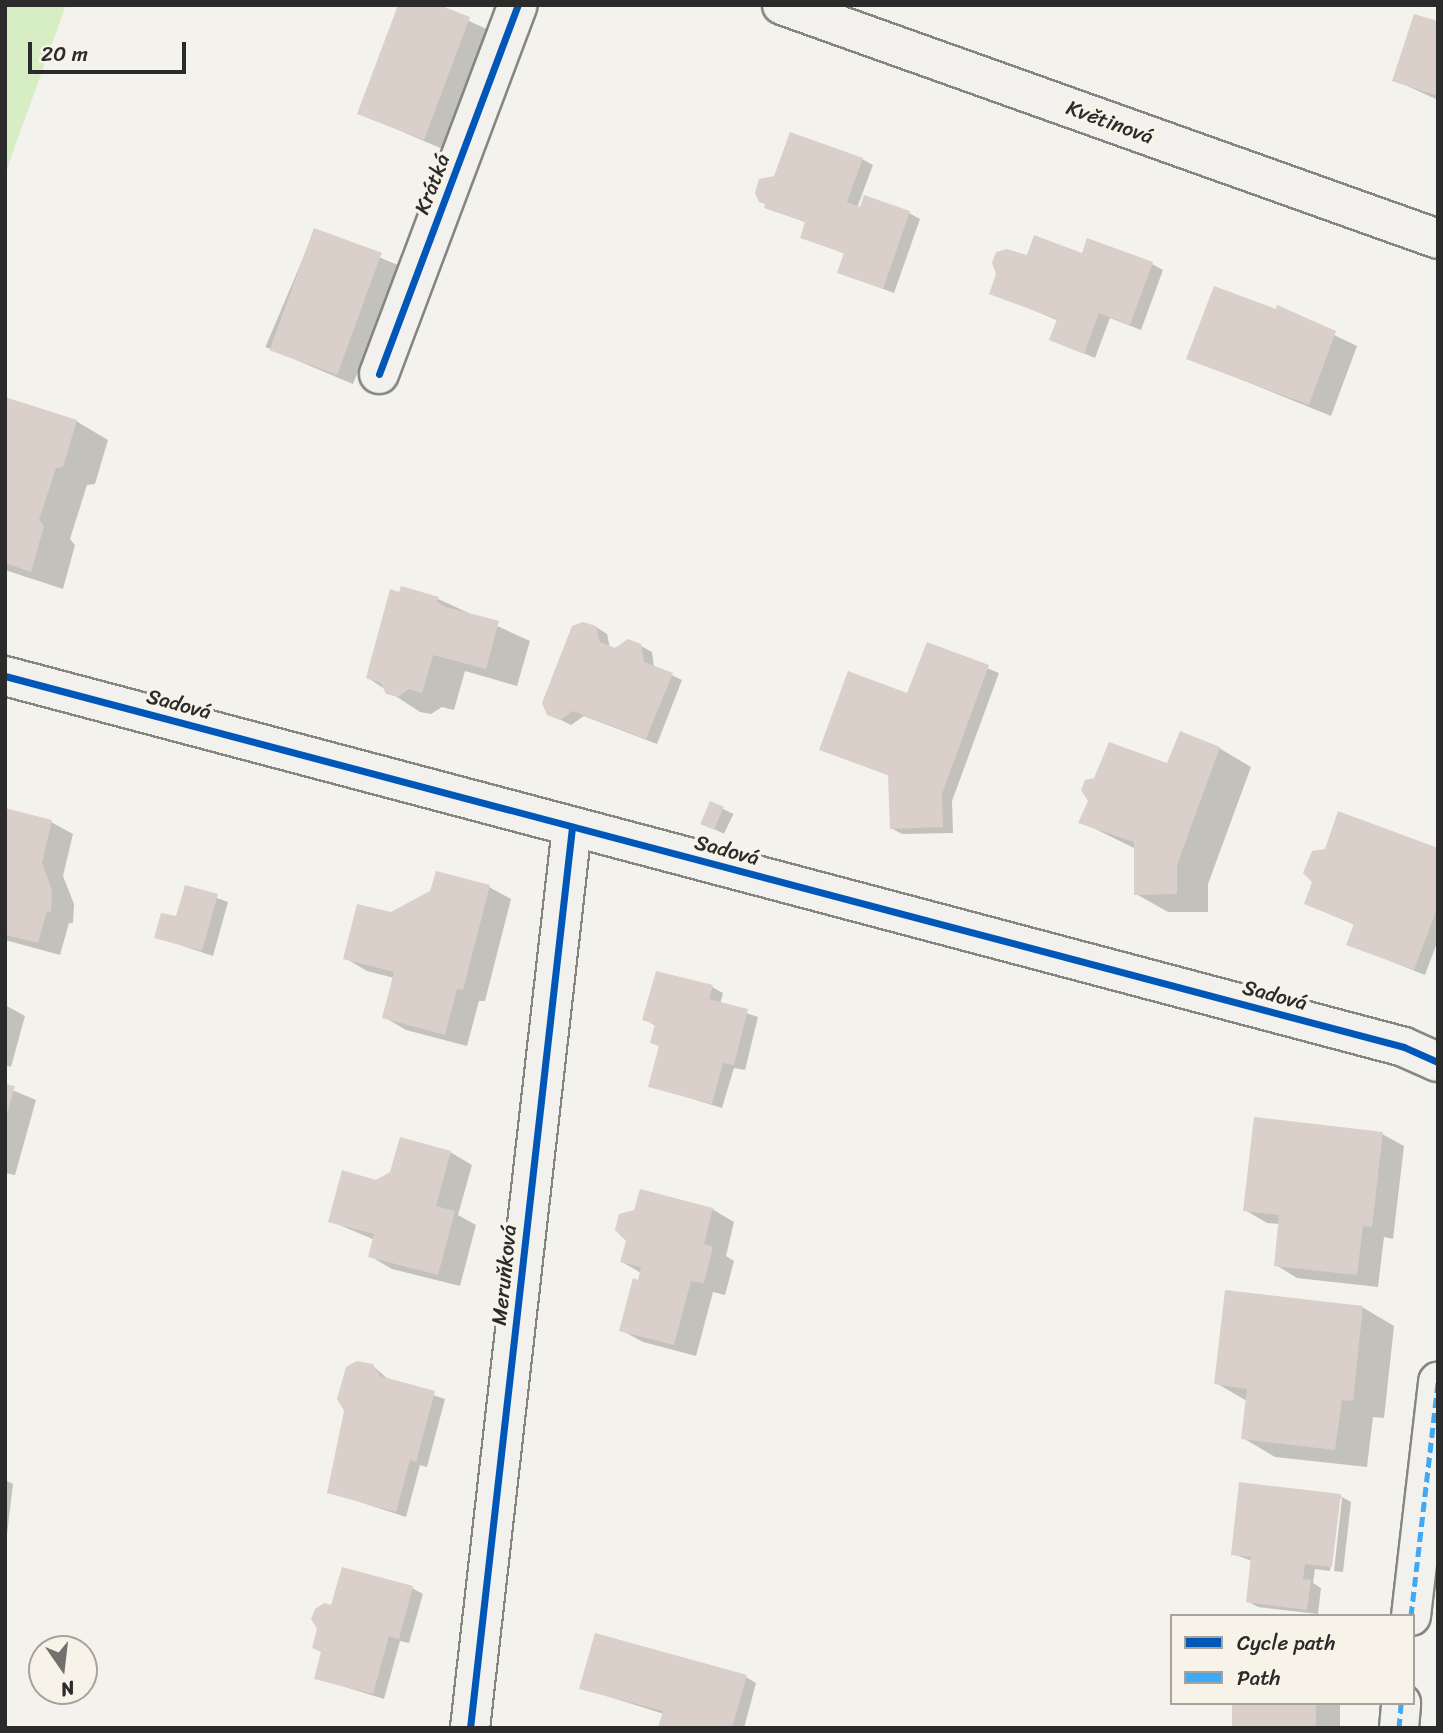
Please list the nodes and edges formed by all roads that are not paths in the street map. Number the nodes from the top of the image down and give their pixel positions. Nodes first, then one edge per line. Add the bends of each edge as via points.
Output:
1 (518, 5) edge
2 (782, 5) edge
3 (1438, 239) edge
4 (379, 374) dead end
5 (5, 676) edge
6 (572, 827) junction
7 (1438, 1062) edge
8 (1438, 1382) edge
9 (1411, 1614) edge
10 (1401, 1705) edge
11 (470, 1728) edge
12 (1399, 1728) edge

1 - 4 street, Krátká
2 - 3 street, Květinová
5 - 6 street, Sadová
6 - 7 street, Sadová via 1391,1043
6 - 11 street, Meruňková
8 - 9 street
10 - 12 street

